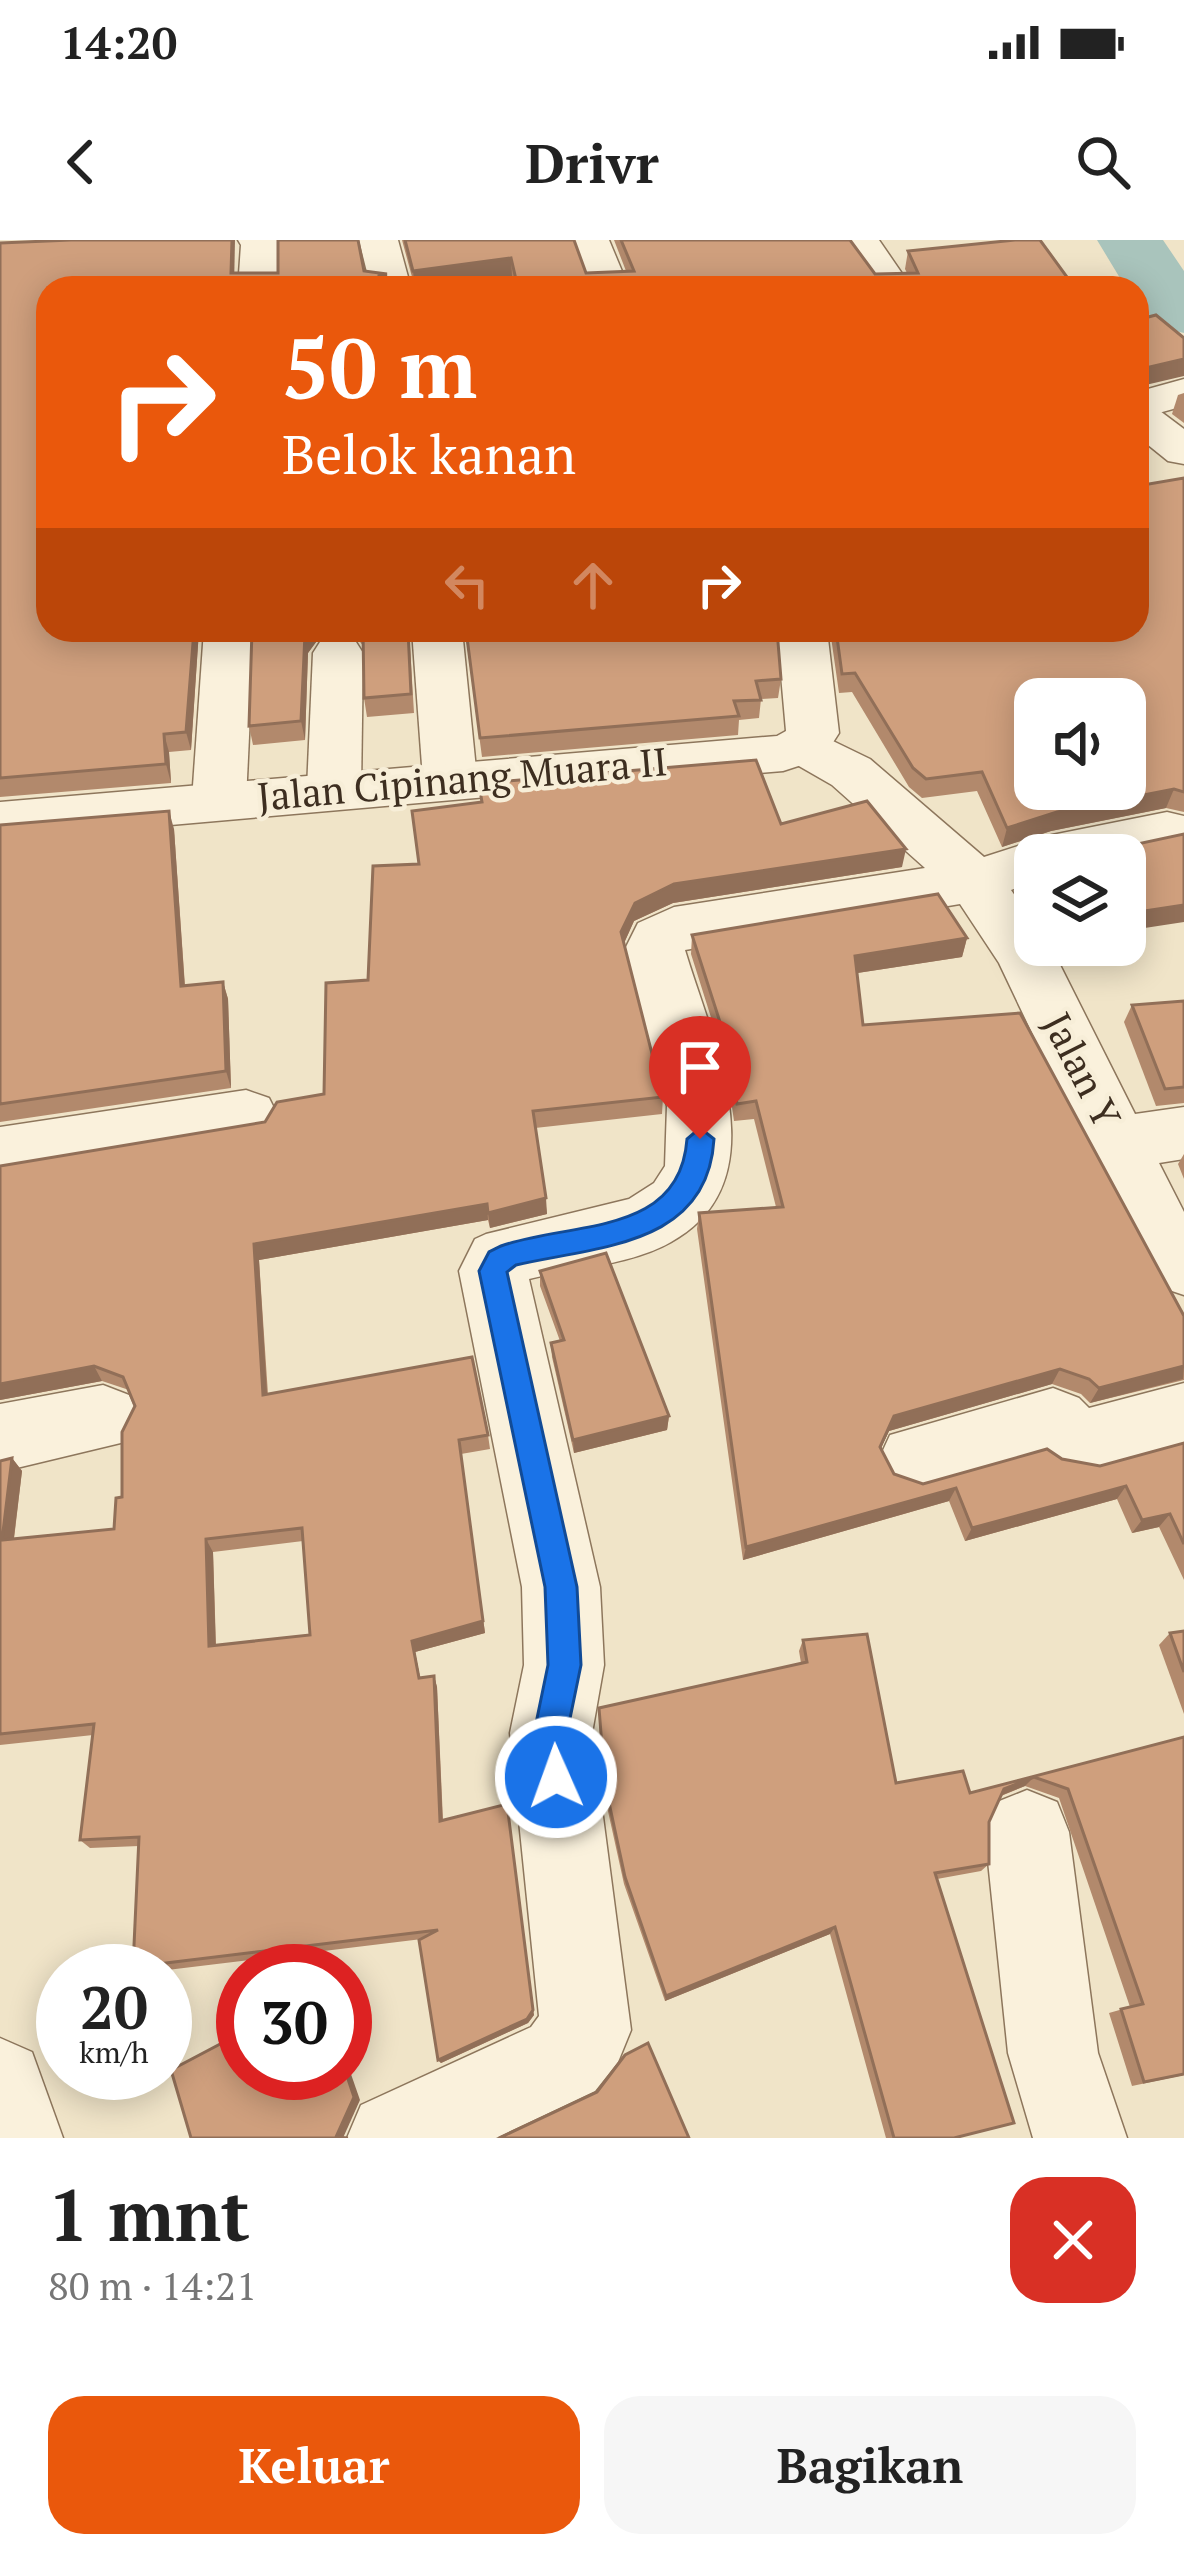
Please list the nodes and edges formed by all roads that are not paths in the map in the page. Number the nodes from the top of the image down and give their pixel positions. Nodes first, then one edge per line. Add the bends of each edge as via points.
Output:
1 (257, 240) edge
2 (378, 240) edge
3 (590, 240) edge
4 (860, 240) edge
5 (259, 276) edge
6 (389, 276) edge
7 (604, 276) edge
8 (884, 276) edge
9 (1184, 392) edge
10 (1149, 405) edge
11 (1149, 420) edge
12 (1184, 451) edge
13 (228, 642) edge
14 (438, 642) edge
15 (803, 642) edge
16 (338, 653) dead end
17 (804, 746) junction
18 (450, 779) junction
19 (334, 789) junction
20 (219, 800) junction
21 (0, 820) edge
22 (1167, 831) dead end
23 (1146, 835) edge
24 (1014, 867) edge
25 (974, 881) junction
26 (246, 1116) dead end
27 (1184, 1133) edge
28 (1119, 1143) junction
29 (0, 1154) edge
30 (1184, 1266) edge
31 (1184, 1416) edge
32 (104, 1418) dead end
33 (0, 1438) edge
34 (916, 1459) dead end
35 (1027, 1832) dead end
36 (0, 2084) edge
37 (16, 2138) edge
38 (394, 2138) edge
39 (1080, 2138) edge

1 - 5 street
2 - 6 street
3 - 7 street
4 - 8 street
9 - 10 street
11 - 12 street
13 - 20 street
14 - 18 street
15 - 17 street via 813,733
16 - 19 street
17 - 18 street, Jalan Cipinang Muara II
17 - 25 street, Jalan Y via 851,772
18 - 19 street, Jalan Cipinang Muara II
19 - 20 street, Jalan Cipinang Muara II
20 - 21 street, Jalan Cipinang Muara II
22 - 23 street
24 - 25 street
25 - 28 street, Jalan Y via 1024,956
25 - 38 street via 674,929 659,938 655,949 699,1106 698,1172 677,1203 645,1224 499,1260 493,1271 561,1587 564,1665 550,1733 586,2030 563,2059
26 - 29 street
27 - 28 street
28 - 30 street, Jalan Y
31 - 34 street via 1077,1445 1053,1420
32 - 33 street
35 - 39 street via 1053,2053
36 - 37 street

